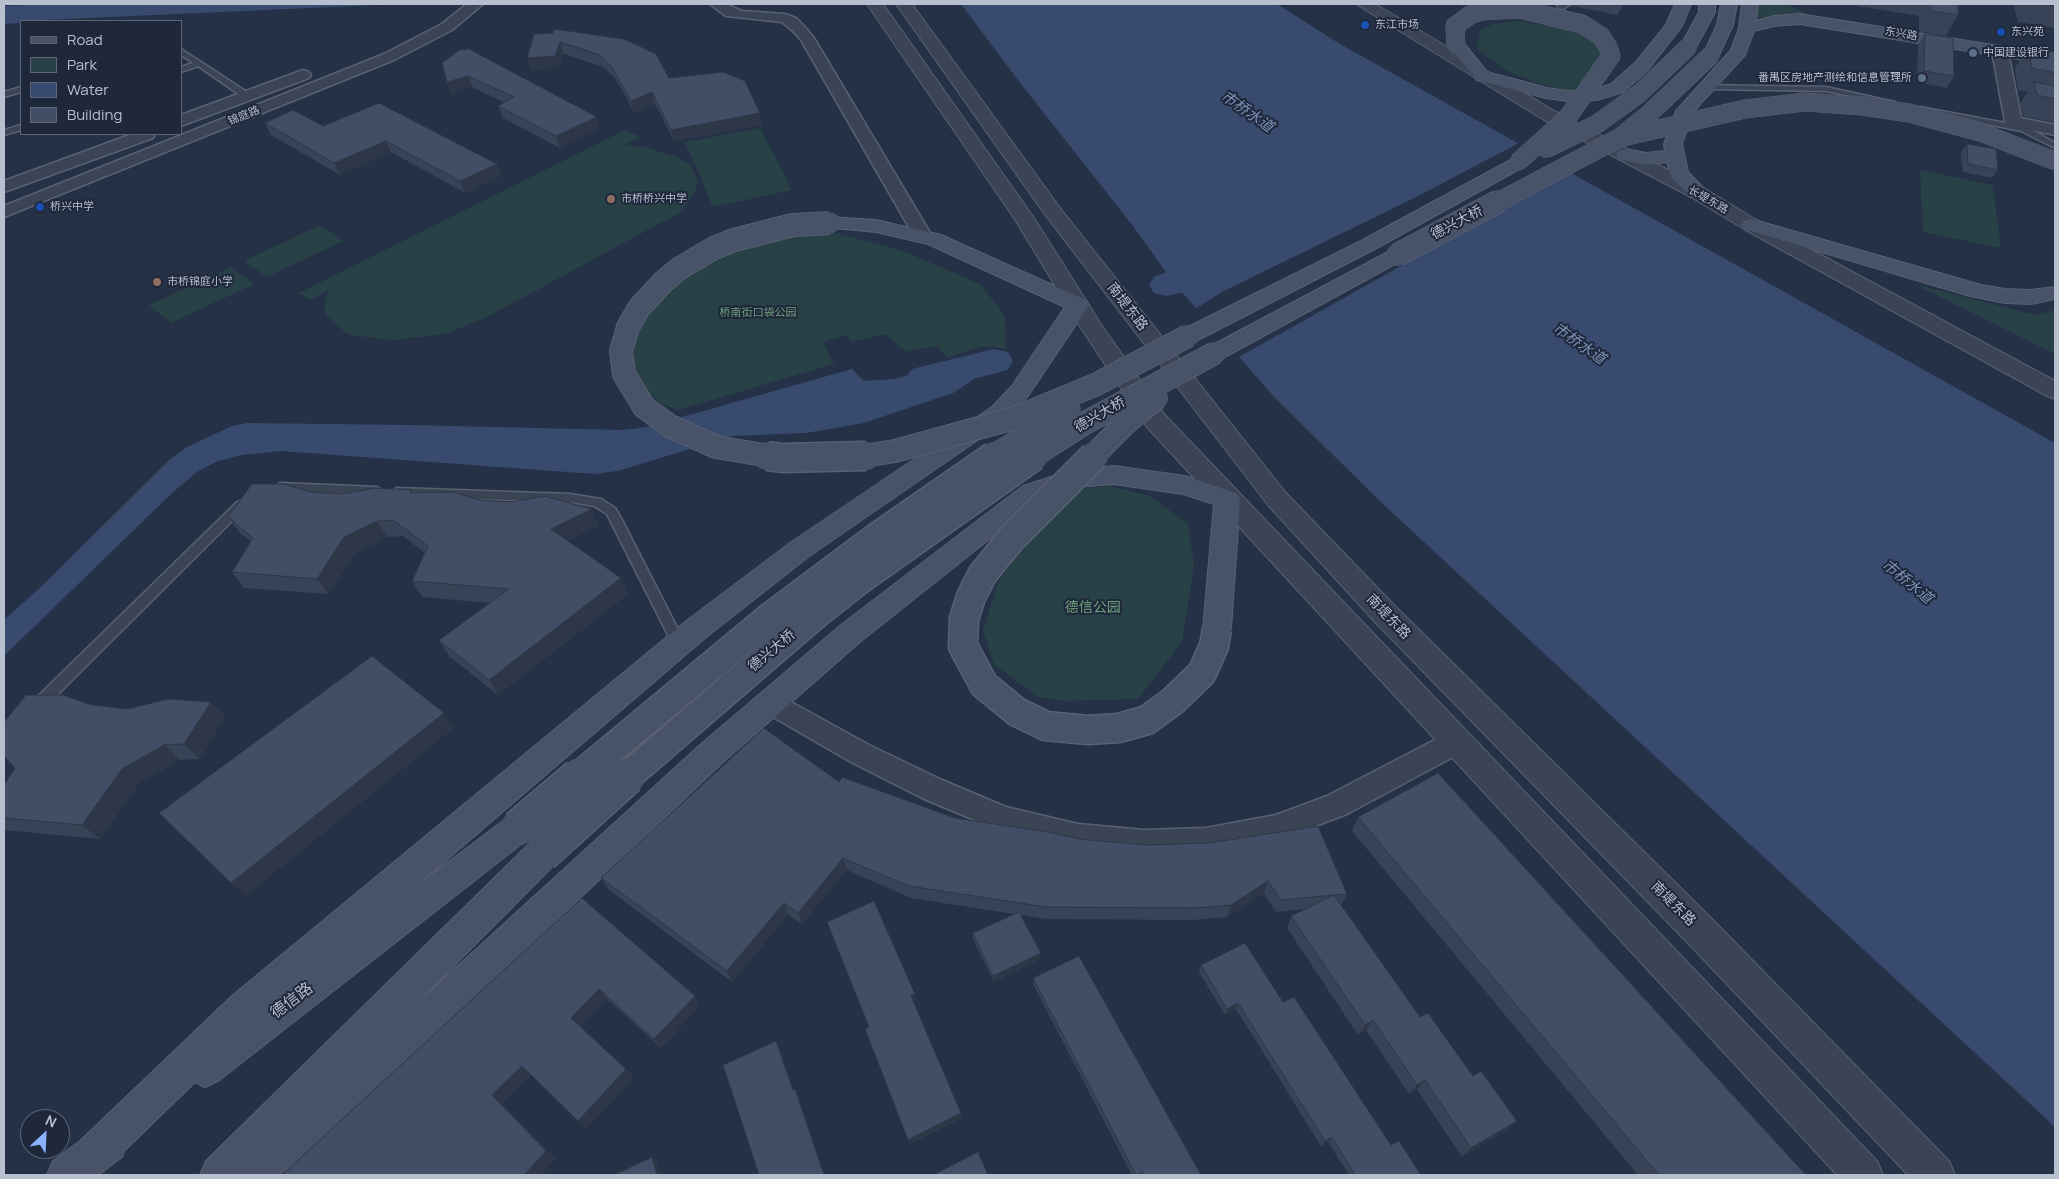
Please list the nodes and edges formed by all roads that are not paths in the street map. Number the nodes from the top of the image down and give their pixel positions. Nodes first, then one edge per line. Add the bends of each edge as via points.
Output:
1 (457, 4) edge
2 (476, 4) edge
3 (717, 4) edge
4 (875, 4) edge
5 (904, 4) edge
6 (1364, 4) edge
7 (1683, 4) edge
8 (1707, 4) edge
9 (1729, 4) edge
10 (1750, 4) edge
11 (1794, 4) edge
12 (1747, 28) junction
13 (2055, 48) edge
14 (2000, 51) junction
15 (182, 52) edge
16 (2055, 60) edge
17 (199, 63) junction
18 (182, 70) edge
19 (1482, 75) junction
20 (1707, 87) junction
21 (1617, 88) junction
22 (20, 89) edge
23 (2008, 94) junction
24 (4, 95) edge
25 (247, 96) junction
26 (2027, 98) dead end
27 (1686, 109) junction
28 (182, 121) edge
29 (20, 127) edge
30 (2024, 129) junction
31 (2055, 130) edge
32 (4, 133) edge
33 (144, 135) edge
34 (2055, 136) edge
35 (1622, 146) junction
36 (2055, 146) edge
37 (1675, 155) junction
38 (2055, 161) edge
39 (1518, 162) junction
40 (4, 188) edge
41 (1698, 193) junction
42 (4, 212) edge
43 (1751, 225) junction
44 (923, 236) junction
45 (2055, 293) edge
46 (1078, 305) junction
47 (1188, 336) junction
48 (1215, 353) junction
49 (2055, 391) edge
50 (268, 488) edge
51 (252, 495) edge
52 (1227, 499) junction
53 (680, 642) junction
54 (771, 702) junction
55 (25, 717) edge
56 (1456, 742) junction
57 (518, 828) joint
58 (94, 1153) junction
59 (67, 1175) edge
60 (220, 1175) edge
61 (245, 1175) edge
62 (1863, 1175) edge
63 (1935, 1175) edge

1 - 25 street, 锦庭路 via 430,24 402,37
2 - 42 street, 锦庭路 via 447,27 389,57
3 - 44 street via 731,13 785,18 800,29
4 - 46 street via 1024,218
5 - 63 street, 南堤东路 via 1053,212 1277,498 1385,614 1698,928
6 - 19 street, 长堤东路
7 - 21 main road via 1674,26 1642,66
8 - 39 main road, 德兴大桥, bridge via 1707,12 1688,47 1640,93 1597,124
9 - 35 main road, 德兴大桥, bridge via 1725,25 1711,55
10 - 12 main road
11 - 13 main road, 东兴路
12 - 14 main road, 东兴路 via 1800,18
12 - 20 main road via 1739,51
14 - 16 main road, 东兴路
14 - 23 street
15 - 17 lane
17 - 18 lane
17 - 25 lane
19 - 21 main road via 1568,96 1597,95
19 - 35 street, 长堤东路 via 1550,116
19 - 39 main road, bridge via 1454,40 1455,26 1480,11 1519,9 1582,24 1601,36 1608,47 1611,56 1568,117
20 - 27 main road
20 - 30 lane via 1826,89
21 - 27 main road via 1616,97 1627,107 1659,113
22 - 24 lane
23 - 26 street
23 - 31 street via 2013,122
25 - 28 street, 锦庭路
27 - 37 main road via 1674,144
29 - 32 lane
30 - 34 lane
30 - 36 lane
33 - 40 street
35 - 37 main road via 1646,159
35 - 38 main road, bridge via 1745,109 1804,102 1909,113 1980,132
35 - 41 street, 长堤东路
35 - 48 main road, 德兴大桥, bridge
37 - 41 main road via 1679,174
39 - 47 main road, 德兴大桥 via 1366,246
41 - 43 street, 长堤东路
43 - 45 main road via 1877,263 2005,296 2031,297
43 - 49 street, 长堤东路
44 - 46 main road via 973,255
44 - 47 main road, bridge via 876,226 829,223 793,226 714,248 680,268 640,308 628,328 621,351 624,374 644,407 670,426 716,447 782,458 857,457 894,451 1015,418 1097,384
46 - 52 street via 1155,420
46 - 53 main road via 1020,391 1000,413 799,550
47 - 57 main road, 德兴大桥, bridge via 995,455 880,535 769,618
48 - 52 main road, bridge via 1126,423 1012,538 982,575 964,619 963,646 984,685 1017,712 1046,726 1088,730 1119,728 1148,720 1173,701 1202,673 1214,646
48 - 60 main road, 德兴大桥, bridge via 1077,428 993,483 816,614 667,741 542,854
50 - 53 lane via 570,498 598,502 615,518
51 - 55 lane
52 - 54 main road via 1185,485 1114,476 1076,478 1032,492 850,633
52 - 56 street
53 - 58 main road via 245,1009
54 - 56 street via 861,754 932,789 1003,818 1078,837 1144,843 1206,841 1276,828 1337,805
54 - 61 main road via 306,1131
56 - 62 street
57 - 58 main road, 德信路
58 - 59 main road, 德信路

